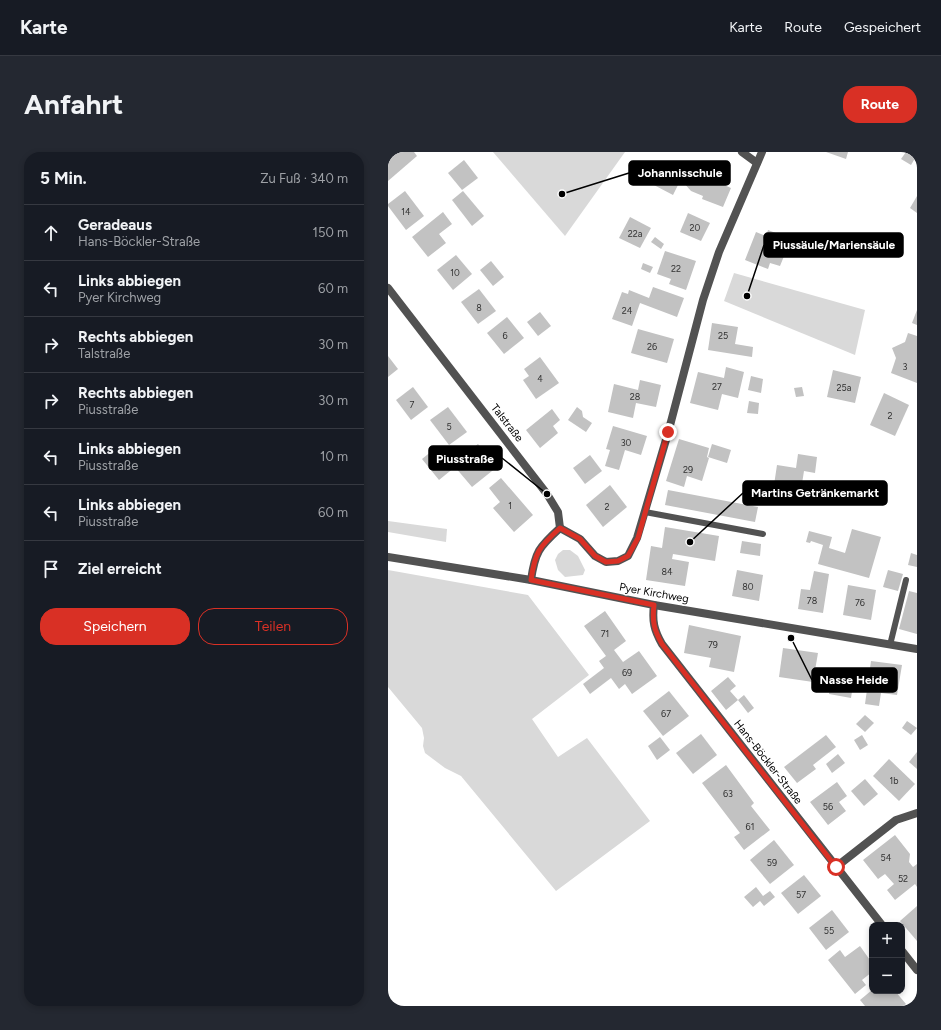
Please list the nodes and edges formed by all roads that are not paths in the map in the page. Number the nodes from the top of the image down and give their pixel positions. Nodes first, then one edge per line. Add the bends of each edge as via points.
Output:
1 (742, 152) edge
2 (762, 152) edge
3 (757, 162) junction
4 (388, 288) edge
5 (645, 512) junction
6 (560, 528) junction
7 (763, 534) dead end
8 (388, 557) edge
9 (531, 580) junction
10 (906, 580) dead end
11 (654, 605) junction
12 (890, 645) junction
13 (917, 650) edge
14 (917, 813) edge
15 (836, 867) junction
16 (880, 922) edge
17 (905, 955) edge
18 (917, 970) edge

1 - 3 street
2 - 3 street
3 - 5 street via 719,252 703,300
4 - 6 street, Talstraße via 547,494 558,512
5 - 6 street via 638,538 628,556 618,561 606,562 595,556 580,539
5 - 7 lane
6 - 9 street via 547,539 537,553
8 - 9 street, Pyer Kirchweg
9 - 11 street, Pyer Kirchweg
10 - 12 lane
11 - 12 street, Pyer Kirchweg
11 - 15 street, Hans-Böckler-Straße via 656,633 662,644
12 - 13 street, Pyer Kirchweg
14 - 15 street via 896,820
15 - 16 street, Hans-Böckler-Straße
17 - 18 street

